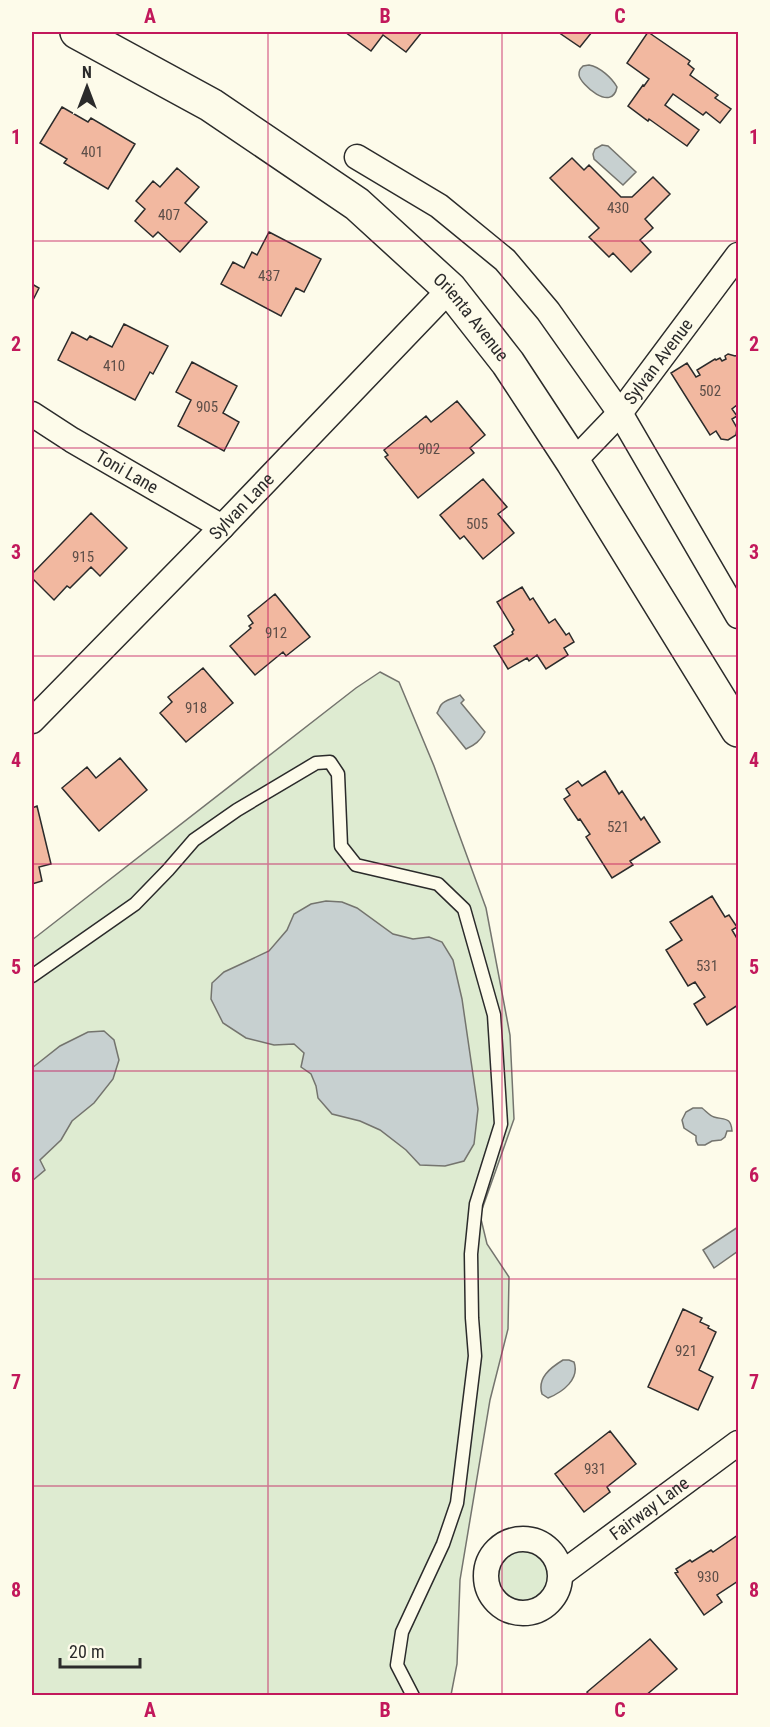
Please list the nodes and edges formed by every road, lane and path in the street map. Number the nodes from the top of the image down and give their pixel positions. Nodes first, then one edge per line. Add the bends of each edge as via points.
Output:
1 (77, 32) edge
2 (357, 157) dead end
3 (738, 255) edge
4 (450, 289) junction
5 (620, 413) junction
6 (32, 414) edge
7 (573, 462) junction
8 (222, 527) junction
9 (738, 616) edge
10 (32, 721) edge
11 (738, 730) edge
12 (32, 976) edge
13 (738, 1443) edge
14 (561, 1574) dead end
15 (413, 1695) edge

1 - 4 street, Orienta Avenue via 211,105 357,204
2 - 5 street via 439,206 505,261 548,311
3 - 5 street, Sylvan Avenue
4 - 7 street, Orienta Avenue via 508,363
4 - 8 street, Sylvan Lane
5 - 7 street, Sylvan Avenue
5 - 9 street
6 - 8 street, Toni Lane
7 - 11 street, Orienta Avenue
8 - 10 street, Sylvan Lane
12 - 15 lane via 135,904 194,840 316,763 330,762 338,774 341,846 356,864 438,885 464,909 494,1015 501,1124 476,1204 471,1254 475,1356 457,1503 443,1544 402,1632 397,1665
13 - 14 street, Fairway Lane

